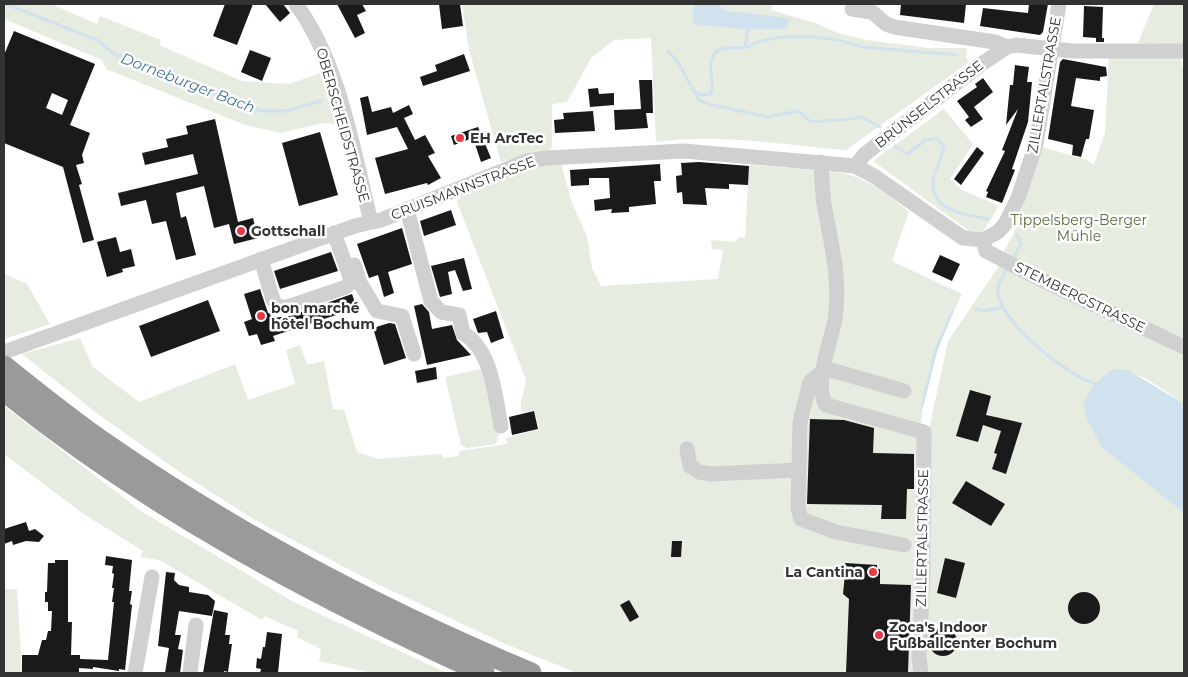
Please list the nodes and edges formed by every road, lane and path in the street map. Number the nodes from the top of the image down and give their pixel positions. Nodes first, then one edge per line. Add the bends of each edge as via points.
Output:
1 (296, 4) edge
2 (1059, 4) edge
3 (874, 8) edge
4 (852, 9) dead end
5 (1007, 47) junction
6 (1052, 49) junction
7 (1184, 51) edge
8 (821, 162) junction
9 (855, 166) junction
10 (408, 209) junction
11 (371, 222) junction
12 (338, 232) junction
13 (983, 240) junction
14 (261, 259) junction
15 (1184, 347) edge
16 (4, 352) edge
17 (414, 354) dead end
18 (4, 366) edge
19 (823, 370) junction
20 (4, 390) edge
21 (904, 391) dead end
22 (826, 405) junction
23 (803, 406) junction
24 (501, 426) dead end
25 (687, 449) dead end
26 (798, 470) junction
27 (904, 545) dead end
28 (152, 577) dead end
29 (196, 625) dead end
30 (135, 673) edge
31 (190, 673) edge
32 (484, 673) edge
33 (531, 673) edge
34 (921, 673) edge

1 - 11 street, OBERSCHEIDSTRASSE via 319,41 331,73
2 - 6 street, ZILLERTALSTRASSE
3 - 4 street, BRÜNSELSTRASSE
3 - 5 street, BRÜNSELSTRASSE via 886,24 894,27 995,42
5 - 6 street, BRÜNSELSTRASSE
5 - 9 street, BRÜNSELSTRASSE via 865,154
6 - 7 street, BRÜNSELSTRASSE
6 - 13 street, ZILLERTALSTRASSE via 1036,144 1018,198 1005,224
8 - 9 street, CRUISMANNSTRASSE
8 - 10 street, CRUISMANNSTRASSE via 684,151 546,158 527,161
8 - 19 street via 837,286 835,318
9 - 13 street, CRUISMANNSTRASSE via 963,238
10 - 11 street, CRUISMANNSTRASSE
10 - 24 street via 431,301 441,312 459,316 463,333 469,336 488,365
11 - 12 street, CRUISMANNSTRASSE
12 - 14 street, CRUISMANNSTRASSE
12 - 14 street via 350,283 287,308 278,307 274,300
12 - 17 street via 360,283 377,311 402,316
13 - 15 street, STEMBERGSTRASSE via 986,252
14 - 16 street, CRUISMANNSTRASSE
18 - 33 highway via 108,446 223,520 365,598
19 - 21 street
19 - 22 street via 821,398
19 - 23 street via 810,382
20 - 32 highway via 46,425 186,520 302,586
22 - 23 street
22 - 34 street, ZILLERTALSTRASSE via 924,432
23 - 26 street
25 - 26 street via 690,466 705,473
26 - 27 street via 801,519 836,532
28 - 30 street
29 - 31 street

